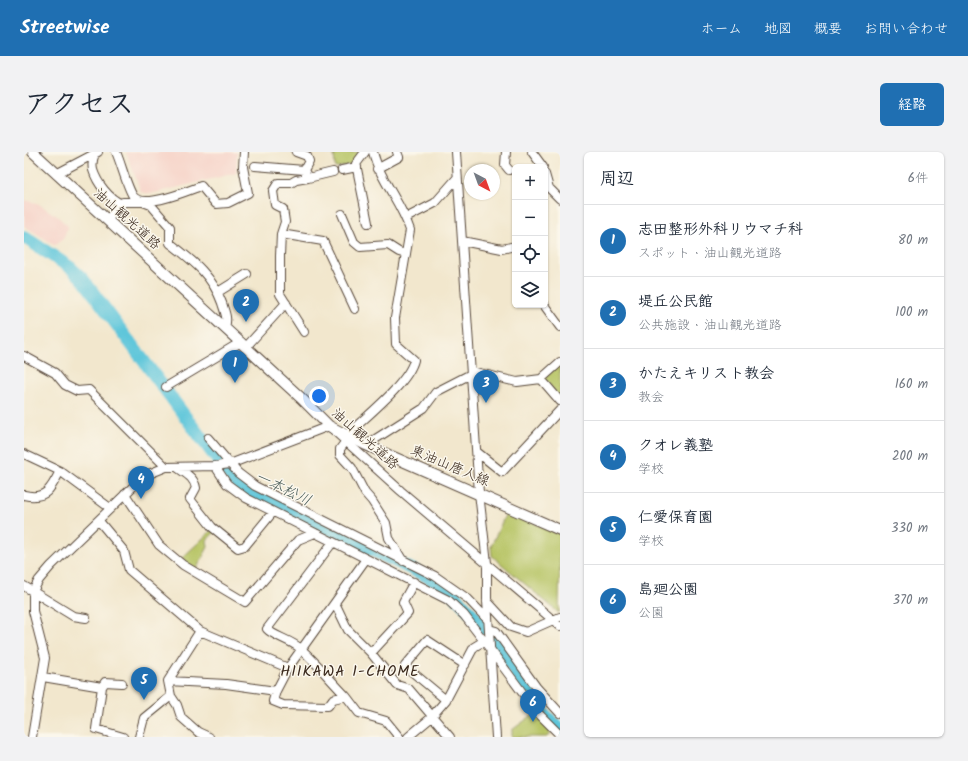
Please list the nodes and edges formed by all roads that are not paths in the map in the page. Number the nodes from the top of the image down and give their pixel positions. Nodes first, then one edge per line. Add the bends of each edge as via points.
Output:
1 (33, 152) edge
2 (116, 152) edge
3 (244, 152) edge
4 (296, 152) edge
5 (365, 152) edge
6 (373, 152) edge
7 (396, 152) edge
8 (456, 152) edge
9 (506, 152) edge
10 (532, 152) edge
11 (97, 153) edge
12 (540, 164) edge
13 (255, 166) dead end
14 (357, 167) junction
15 (377, 169) junction
16 (304, 170) junction
17 (342, 170) dead end
18 (509, 170) dead end
19 (333, 172) dead end
20 (56, 174) junction
21 (308, 178) junction
22 (457, 178) junction
23 (548, 182) edge
24 (560, 199) edge
25 (143, 202) junction
26 (122, 204) junction
27 (342, 214) dead end
28 (406, 218) junction
29 (107, 220) junction
30 (368, 223) dead end
31 (281, 234) junction
32 (462, 241) junction
33 (512, 247) edge
34 (406, 254) junction
35 (247, 274) dead end
36 (218, 292) junction
37 (286, 303) junction
38 (546, 308) edge
39 (355, 309) dead end
40 (225, 327) junction
41 (560, 327) edge
42 (304, 332) dead end
43 (243, 345) junction
44 (24, 356) edge
45 (560, 362) edge
46 (471, 373) junction
47 (541, 379) junction
48 (166, 387) dead end
49 (560, 401) edge
50 (560, 410) edge
51 (329, 426) junction
52 (208, 438) dead end
53 (346, 438) junction
54 (366, 445) junction
55 (477, 452) junction
56 (24, 454) edge
57 (228, 464) junction
58 (216, 466) junction
59 (166, 467) junction
60 (178, 468) junction
61 (60, 472) junction
62 (479, 493) junction
63 (125, 494) junction
64 (24, 495) edge
65 (110, 508) junction
66 (273, 512) junction
67 (99, 521) junction
68 (560, 530) edge
69 (315, 533) junction
70 (333, 542) junction
71 (366, 559) junction
72 (403, 561) junction
73 (487, 563) junction
74 (414, 582) junction
75 (24, 586) edge
76 (33, 591) junction
77 (486, 601) junction
78 (335, 603) junction
79 (86, 618) dead end
80 (557, 619) edge
81 (488, 620) junction
82 (560, 626) edge
83 (200, 631) junction
84 (490, 631) junction
85 (484, 641) junction
86 (301, 649) junction
87 (490, 650) junction
88 (371, 653) junction
89 (465, 665) junction
90 (288, 668) junction
91 (42, 677) junction
92 (168, 681) junction
93 (122, 683) dead end
94 (102, 687) junction
95 (276, 691) junction
96 (171, 696) junction
97 (346, 696) junction
98 (446, 700) junction
99 (558, 709) edge
100 (432, 716) junction
101 (560, 735) edge
102 (32, 737) edge
103 (122, 737) edge
104 (140, 737) edge
105 (209, 737) edge
106 (399, 737) edge
107 (408, 737) edge
108 (450, 737) edge
109 (496, 737) edge

1 - 20 main road, 油山観光道路
2 - 25 street via 134,196
3 - 25 street via 243,167 248,193 228,202 216,204 201,186
4 - 16 street via 307,156 309,161
5 - 14 street via 356,164
6 - 15 street
7 - 15 street via 399,158
8 - 22 street
9 - 18 street via 505,165
10 - 12 street
11 - 20 street
11 - 26 street via 93,169 113,201
13 - 16 street
14 - 17 street
14 - 30 street
15 - 28 street
16 - 21 street
19 - 21 street
20 - 29 main road, 油山観光道路
21 - 31 street via 291,183 278,183 273,191 275,205 283,209 285,222
22 - 28 street via 435,203
22 - 32 street
23 - 24 street
25 - 26 street
25 - 36 street via 151,205 170,227 170,242 199,267
26 - 29 street
27 - 34 street via 354,242 360,247 388,245
28 - 34 street via 410,230
29 - 40 main road, 油山観光道路
31 - 37 street via 280,294
31 - 39 street via 323,242
32 - 33 street via 502,249
32 - 46 street
34 - 53 street via 395,318 396,344 414,360 412,369
35 - 36 street
36 - 40 street via 228,319
37 - 42 street
37 - 43 street
38 - 41 street
40 - 43 main road, 油山観光道路
43 - 48 street
43 - 51 main road, 油山観光道路
44 - 59 street via 55,373 65,385 77,391 89,390
45 - 47 street
46 - 47 street via 517,382
46 - 54 street via 436,392 424,408
46 - 55 street
47 - 49 street
50 - 55 street via 502,472
51 - 53 main road, 東油山唐人線
51 - 57 street
52 - 57 street
53 - 54 main road, 東油山唐人線
53 - 72 street via 340,455 352,468 376,506 386,523 389,538
53 - 73 street, 油山観光道路 via 401,491
54 - 62 main road, 東油山唐人線
55 - 62 street
56 - 61 street
57 - 58 street
57 - 72 street via 256,486
58 - 60 street
58 - 66 street via 227,484 246,498
59 - 60 street
59 - 63 street via 144,476
60 - 66 street via 195,482 196,488 190,499 193,503 212,527 238,548 245,546
61 - 64 street via 43,495
61 - 65 street
62 - 68 main road, 東油山唐人線
62 - 73 street
63 - 65 street
63 - 69 street via 159,545 183,565 246,602 298,540
65 - 67 street
66 - 69 street
67 - 76 street via 51,566
67 - 83 street via 124,551 129,570
69 - 70 street
70 - 71 street
70 - 86 street via 267,629 290,640
71 - 74 street
71 - 78 street
72 - 81 street via 435,576 454,589 468,599
73 - 77 street
73 - 80 street, 油山観光道路
74 - 85 street via 448,600 464,615
74 - 88 street via 403,602 408,613
75 - 76 street
76 - 79 street via 73,616
76 - 91 street via 32,611 45,658
77 - 80 street via 511,627 526,632
77 - 81 street
78 - 86 street
78 - 88 street via 348,630
80 - 82 street, 油山観光道路
81 - 84 street
83 - 90 street
83 - 92 street
84 - 87 street
84 - 99 street via 496,631 537,688
85 - 87 street
85 - 89 street via 474,647
86 - 90 street
86 - 97 street
87 - 101 street via 536,711
87 - 109 street
88 - 100 street via 397,685 409,689
89 - 98 street
89 - 98 street via 427,640 405,666
90 - 95 street
91 - 94 street
91 - 102 street
92 - 95 street via 226,684
92 - 96 street
93 - 94 street via 105,682
94 - 103 street via 96,729
95 - 97 street via 273,701 283,705 328,706 333,699
96 - 104 street via 144,718
96 - 105 street via 181,717 198,732
97 - 106 street via 359,713 386,721
98 - 100 street
100 - 107 street
100 - 108 street

